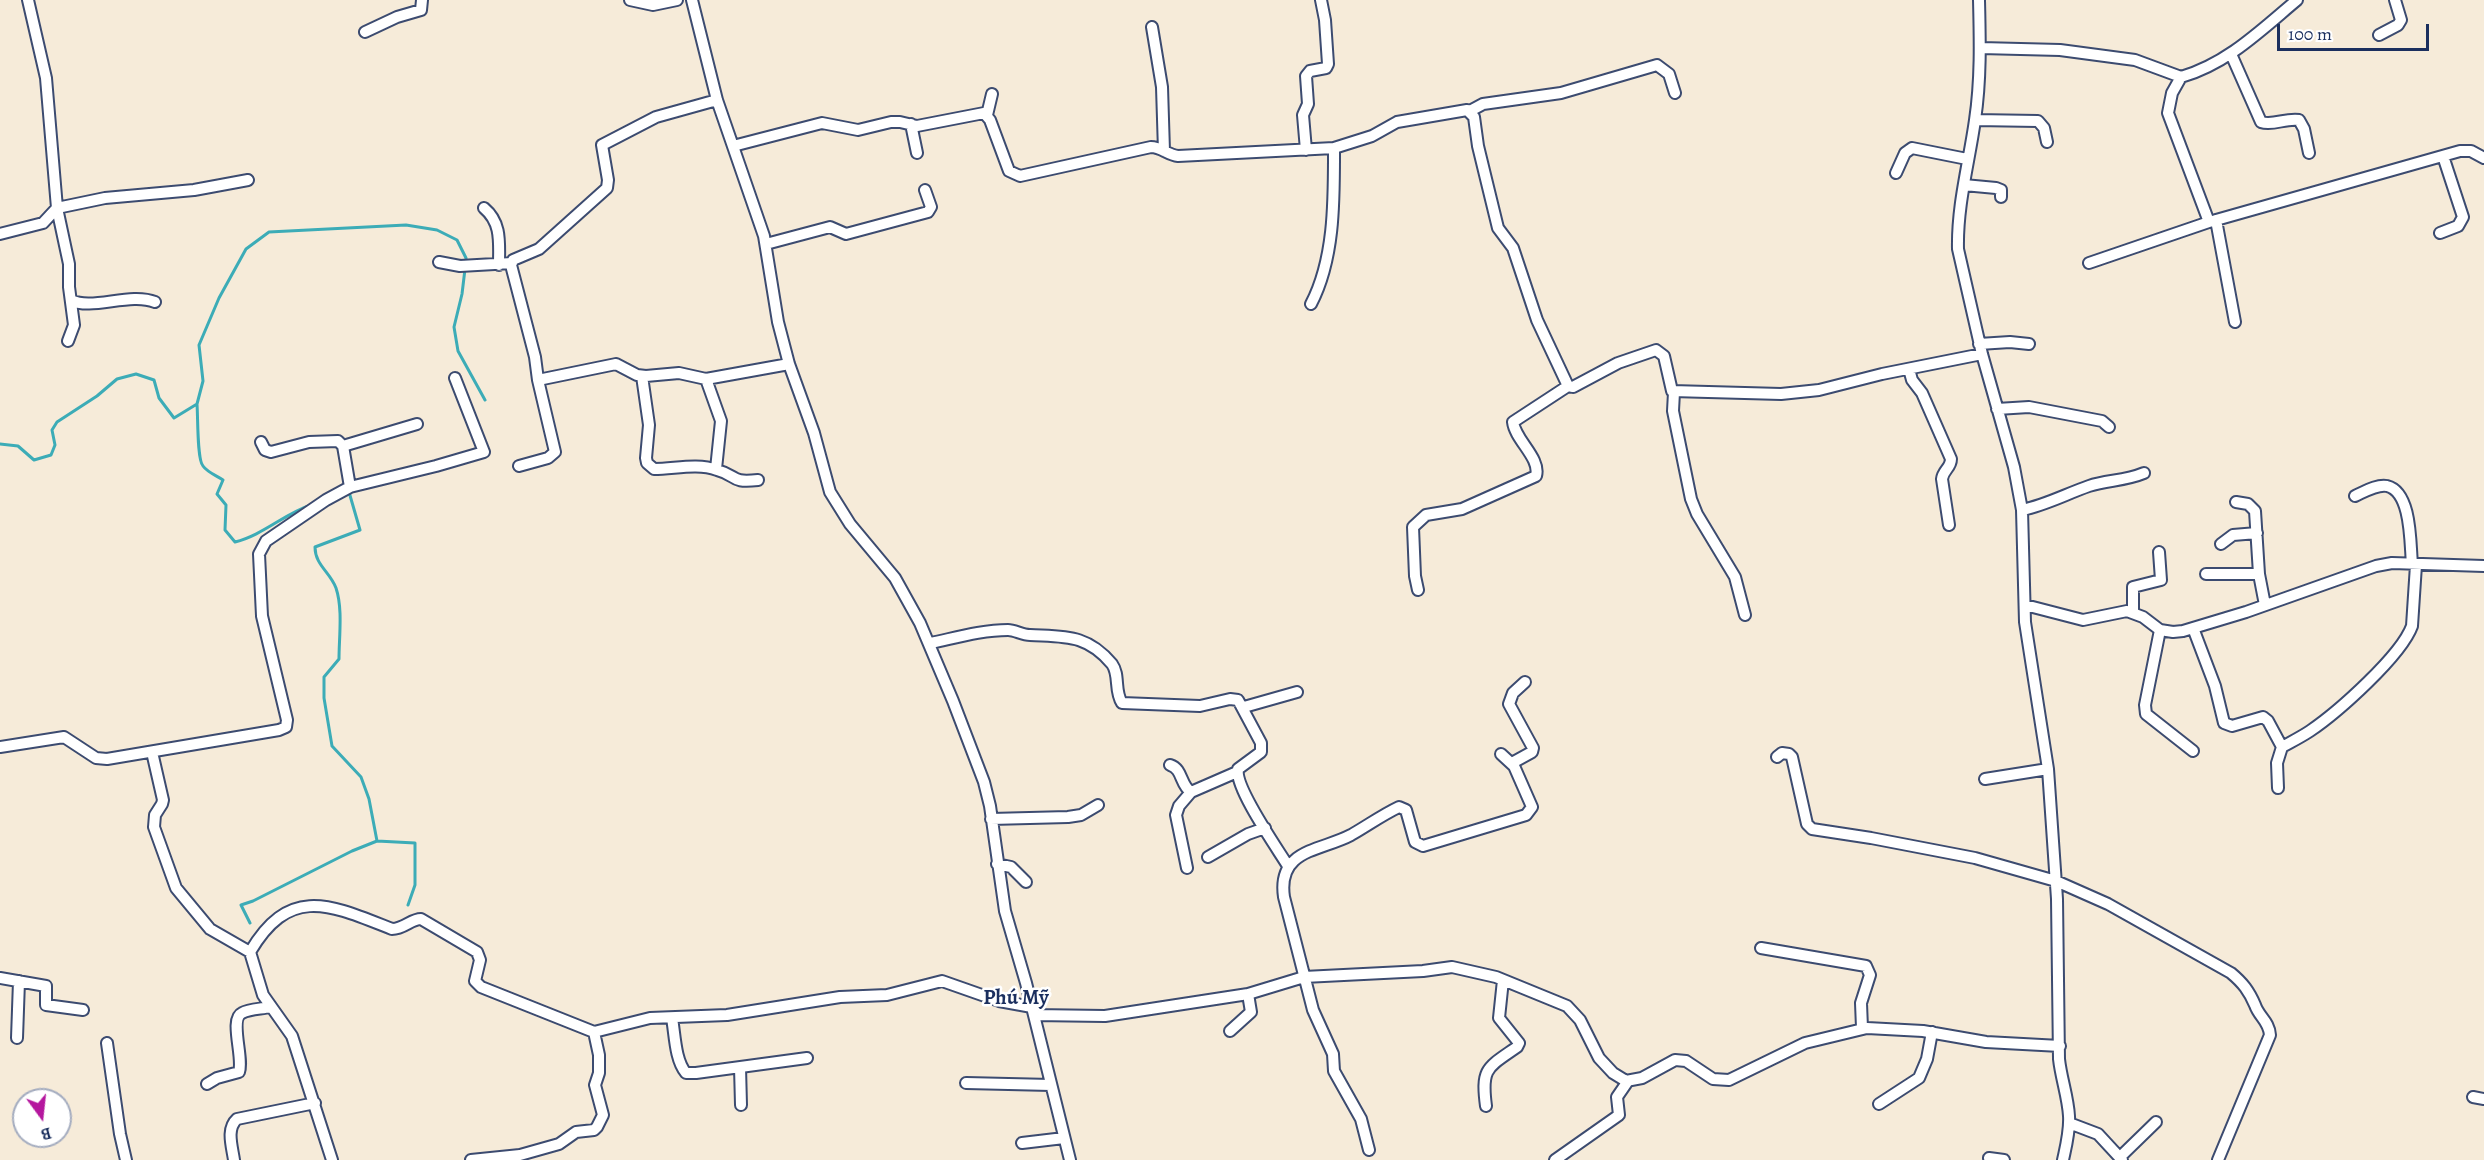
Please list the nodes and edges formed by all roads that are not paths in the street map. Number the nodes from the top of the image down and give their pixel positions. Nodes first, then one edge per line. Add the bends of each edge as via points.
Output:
1 (28, 0) edge
2 (422, 0) edge
3 (630, 0) edge
4 (677, 0) edge
5 (692, 0) edge
6 (1322, 0) edge
7 (1979, 0) edge
8 (2297, 0) edge
9 (2396, 0) edge
10 (1152, 27) dead end
11 (365, 32) dead end
12 (2379, 35) dead end
13 (1981, 48) junction
14 (2231, 54) junction
15 (2181, 77) junction
16 (1675, 93) dead end
17 (992, 94) dead end
18 (717, 100) junction
19 (1470, 111) junction
20 (987, 115) junction
21 (1975, 120) junction
22 (911, 124) junction
23 (2047, 142) dead end
24 (733, 146) junction
25 (1334, 148) junction
26 (1306, 150) junction
27 (1164, 151) junction
28 (917, 153) dead end
29 (2309, 153) dead end
30 (2443, 156) junction
31 (2484, 158) edge
32 (1967, 159) junction
33 (1896, 173) dead end
34 (248, 180) dead end
35 (1964, 185) junction
36 (926, 190) dead end
37 (2001, 197) dead end
38 (57, 208) junction
39 (484, 208) dead end
40 (2212, 221) junction
41 (2440, 233) dead end
42 (0, 234) edge
43 (766, 244) junction
44 (439, 262) dead end
45 (512, 263) junction
46 (2089, 263) dead end
47 (499, 265) junction
48 (71, 300) junction
49 (155, 302) dead end
50 (1311, 304) dead end
51 (2235, 322) dead end
52 (68, 341) dead end
53 (2029, 344) dead end
54 (1980, 349) junction
55 (789, 364) junction
56 (1909, 369) junction
57 (642, 376) junction
58 (455, 378) dead end
59 (706, 379) junction
60 (538, 380) junction
61 (1568, 386) junction
62 (1674, 392) junction
63 (1997, 409) junction
64 (417, 424) dead end
65 (2109, 427) dead end
66 (261, 442) dead end
67 (343, 446) junction
68 (519, 466) dead end
69 (716, 469) junction
70 (2144, 473) dead end
71 (758, 480) dead end
72 (350, 487) junction
73 (2355, 496) dead end
74 (2236, 502) dead end
75 (2022, 510) junction
76 (1949, 525) dead end
77 (2257, 533) junction
78 (2221, 544) dead end
79 (2159, 552) dead end
80 (2414, 565) junction
81 (2484, 566) edge
82 (2206, 574) dead end
83 (2259, 574) junction
84 (1418, 590) dead end
85 (2025, 605) junction
86 (2265, 605) junction
87 (2133, 612) junction
88 (1745, 615) dead end
89 (2193, 628) junction
90 (2160, 630) junction
91 (930, 643) junction
92 (1525, 682) dead end
93 (1297, 692) dead end
94 (1244, 707) junction
95 (0, 747) edge
96 (2282, 747) junction
97 (2193, 751) dead end
98 (152, 752) junction
99 (1501, 754) dead end
100 (1777, 757) dead end
101 (1512, 763) junction
102 (1170, 765) dead end
103 (2048, 769) junction
104 (1237, 772) junction
105 (1985, 779) dead end
106 (2278, 788) dead end
107 (1191, 792) junction
108 (1098, 805) dead end
109 (991, 819) junction
110 (1265, 828) junction
111 (1208, 857) dead end
112 (998, 864) junction
113 (1288, 866) junction
114 (1187, 868) dead end
115 (2056, 881) junction
116 (1026, 882) dead end
117 (1761, 948) dead end
118 (250, 952) junction
119 (1304, 977) junction
120 (0, 978) edge
121 (1503, 980) junction
122 (19, 981) junction
123 (1248, 994) junction
124 (270, 1007) junction
125 (83, 1010) dead end
126 (1033, 1011) junction
127 (672, 1018) junction
128 (1862, 1028) junction
129 (1230, 1031) dead end
130 (594, 1032) junction
131 (1932, 1032) junction
132 (17, 1038) dead end
133 (107, 1043) dead end
134 (2060, 1046) junction
135 (807, 1058) dead end
136 (740, 1067) junction
137 (1628, 1081) junction
138 (966, 1083) dead end
139 (207, 1084) dead end
140 (1051, 1085) junction
141 (315, 1103) junction
142 (1879, 1104) dead end
143 (741, 1105) dead end
144 (1486, 1106) dead end
145 (2156, 1122) dead end
146 (2069, 1123) junction
147 (1064, 1138) junction
148 (1022, 1143) dead end
149 (1369, 1150) dead end
150 (1989, 1158) dead end
151 (2121, 1158) edge
152 (126, 1160) edge
153 (234, 1160) edge
154 (332, 1160) edge
155 (471, 1160) edge
156 (1070, 1160) edge
157 (1555, 1160) edge
158 (2004, 1160) edge
159 (2062, 1160) edge
160 (2218, 1160) edge

1 - 38 street via 46,78
2 - 11 street via 421,10 397,16
3 - 4 street via 653,5
5 - 18 street
6 - 26 street via 1328,64 1306,76
7 - 13 street
8 - 14 street
9 - 12 street via 2401,20
10 - 27 street via 1162,87
13 - 15 street via 2060,50 2135,60
13 - 21 street
14 - 15 street
14 - 29 street via 2261,122 2299,120
15 - 40 street via 2172,93 2168,113
16 - 19 street via 1669,74 1657,64 1561,93 1483,104
17 - 20 street
18 - 24 street
18 - 45 street via 656,117 602,145 607,188 539,249
19 - 25 street via 1397,122 1372,136
19 - 61 street via 1498,228 1513,248 1538,320
20 - 22 street
20 - 27 street via 1009,171 1016,175 1143,148
21 - 23 street via 2038,121
21 - 32 street
22 - 24 street via 891,122 854,131 822,123
22 - 28 street
24 - 43 street
25 - 26 street
25 - 50 street via 1328,258
26 - 27 street via 1178,156
30 - 31 street via 2460,151
30 - 40 street
30 - 41 street via 2463,217 2458,226
32 - 33 street via 1912,148 1905,153
32 - 35 street
34 - 38 street
35 - 37 street via 1996,188 2001,190
35 - 54 street via 1959,249
36 - 43 street via 931,207 928,212 846,234 830,227
38 - 42 street via 43,223
38 - 48 street via 69,264
39 - 47 street via 499,227
40 - 46 street
40 - 51 street
43 - 55 street
44 - 47 street
45 - 47 street
45 - 60 street
48 - 49 street via 86,303 143,298
48 - 52 street via 74,325
53 - 54 street via 2010,342
54 - 56 street
54 - 63 street
55 - 59 street
55 - 91 street via 833,498 895,578
56 - 62 street via 1824,390 1781,394
56 - 76 street via 1951,459 1942,479
57 - 59 street via 679,373
57 - 60 street via 616,364
57 - 69 street via 649,425 646,458 650,467
58 - 72 street via 484,452
59 - 69 street via 721,421
60 - 68 street via 555,452 548,458
61 - 62 street via 1574,387 1618,363 1656,350 1664,356
61 - 84 street via 1513,422 1537,468 1536,476 1462,509 1426,515 1413,527
62 - 88 street via 1673,411 1691,499 1696,514 1735,577
63 - 65 street via 2029,407 2102,422
63 - 75 street
64 - 67 street
66 - 67 street via 271,452 309,442 338,441
67 - 72 street
69 - 71 street via 736,481
70 - 75 street via 2124,481 2088,486 2042,506
72 - 98 street via 266,541 260,551 262,616 286,727
73 - 80 street via 2385,486 2403,500 2408,510
74 - 77 street via 2254,509
75 - 85 street
77 - 78 street via 2233,536
77 - 83 street
79 - 87 street via 2161,580 2133,587
80 - 81 street
80 - 86 street via 2376,566
80 - 96 street via 2409,633 2343,705
82 - 83 street
83 - 86 street
85 - 87 street via 2083,620
85 - 103 street
86 - 89 street
87 - 90 street
89 - 90 street
89 - 96 street via 2224,723 2232,726 2263,717
90 - 97 street via 2146,714
91 - 94 street via 1008,630 1023,635 1074,637 1089,643 1111,664 1122,703 1200,706 1234,699
91 - 109 street via 984,782
92 - 101 street via 1513,693 1509,704 1533,748
93 - 94 street
94 - 104 street via 1261,743 1261,752
95 - 98 street via 58,736 68,738 100,759
96 - 106 street via 2277,763
98 - 118 street via 163,800 154,827 176,888 210,929
99 - 101 street
100 - 115 street via 1782,753 1792,757 1807,824 1812,830 1975,858
101 - 113 street via 1532,807 1526,815 1423,846 1415,842 1406,810 1399,807 1347,837 1311,849
102 - 107 street via 1178,770
103 - 105 street
103 - 115 street
104 - 107 street
104 - 110 street
107 - 114 street via 1176,815
108 - 109 street via 1068,818
109 - 112 street
110 - 111 street
110 - 113 street
112 - 116 street via 1011,867
112 - 126 street via 1005,911
113 - 119 street via 1284,897
115 - 134 street
115 - 160 street via 2108,904 2231,973 2254,999 2270,1035
117 - 128 street via 1866,966 1870,975 1861,1003
118 - 124 street
118 - 130 street via 265,929 302,906 336,909 392,929 421,919 477,952 480,960 475,981 481,987
119 - 121 street via 1452,968
119 - 123 street
119 - 149 street via 1318,1025 1333,1054 1334,1071 1361,1119
120 - 122 street
121 - 137 street via 1567,1006 1581,1020 1599,1058 1613,1073
121 - 144 street via 1499,1018 1519,1043 1486,1072
122 - 125 street via 46,986 46,1005
122 - 132 street
123 - 126 street via 1105,1016
123 - 129 street via 1251,1012
124 - 139 street via 237,1017 239,1072
124 - 141 street via 291,1036
126 - 127 street via 942,981 887,995 840,997 727,1015
126 - 140 street
127 - 130 street via 646,1019
127 - 136 street via 686,1073
128 - 131 street
128 - 137 street via 1794,1047 1729,1080 1713,1079 1686,1061 1675,1060
130 - 155 street via 599,1055 596,1085 603,1115 597,1127 520,1155
131 - 134 street via 1986,1042
131 - 142 street via 1919,1078
133 - 152 street
134 - 146 street via 2061,1081
135 - 136 street
136 - 143 street
137 - 157 street via 1617,1097 1619,1115
138 - 140 street
140 - 147 street
141 - 153 street via 237,1119 230,1131
141 - 154 street
145 - 151 street
146 - 151 street via 2098,1134
146 - 159 street
147 - 148 street
147 - 156 street
150 - 158 street

